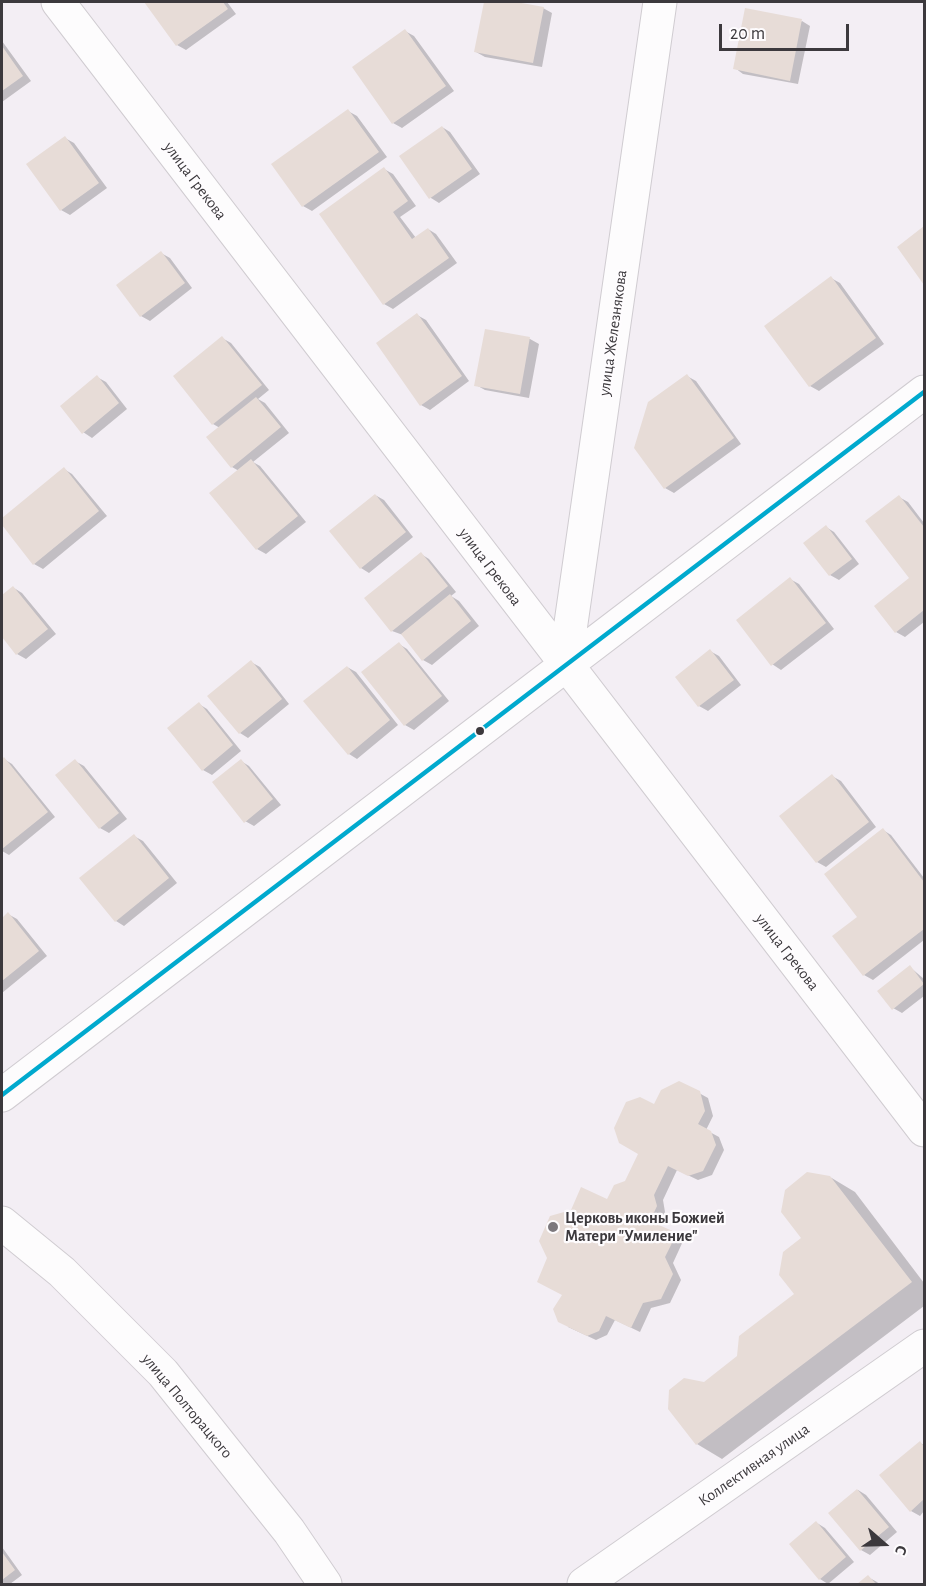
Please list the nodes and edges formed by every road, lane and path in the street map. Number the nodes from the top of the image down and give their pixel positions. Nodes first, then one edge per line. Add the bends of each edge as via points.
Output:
1 (58, 2) edge
2 (660, 2) edge
3 (924, 392) edge
4 (565, 665) junction
5 (2, 1095) edge
6 (924, 1130) edge
7 (2, 1222) edge
8 (924, 1346) edge
9 (325, 1584) edge
10 (584, 1584) edge

1 - 4 street, улица Грекова
2 - 4 street, улица Железнякова
3 - 4 street
4 - 5 street
4 - 6 street, улица Грекова
7 - 9 street, улица Полторацкого via 62,1272 163,1373 289,1531
8 - 10 street, Коллективная улица

